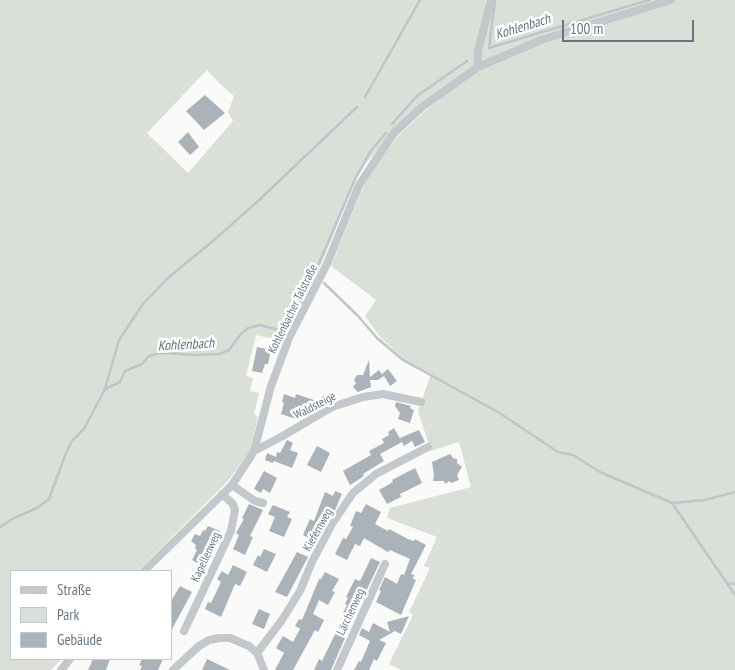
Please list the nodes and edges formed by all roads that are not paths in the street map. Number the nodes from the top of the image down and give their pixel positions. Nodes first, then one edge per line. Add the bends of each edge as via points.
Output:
1 (491, 0) edge
2 (671, 0) edge
3 (478, 67) junction
4 (421, 402) dead end
5 (428, 447) dead end
6 (254, 451) junction
7 (232, 485) junction
8 (222, 494) junction
9 (263, 503) dead end
10 (385, 564) dead end
11 (145, 570) edge
12 (184, 631) dead end
13 (257, 653) junction
14 (69, 660) edge
15 (61, 670) edge
16 (173, 670) edge
17 (264, 670) edge
18 (337, 670) edge

1 - 3 street via 478,51
2 - 3 street, Kohlenbacher Talstraße via 541,40
3 - 6 street, Kohlenbacher Talstraße via 422,107 393,134 359,185 327,264 279,361
4 - 6 street, Waldsteige via 383,394 363,397 332,407
5 - 13 street, Kiefernweg via 376,474 353,493 332,524 300,591
6 - 7 street, Kohlenbacher Talstraße
7 - 8 street, Kohlenbacher Talstraße
7 - 9 street
8 - 11 street, Kohlenbacher Talstraße
8 - 12 street, Kapellenweg via 235,510 231,531
10 - 18 street, Lärchenweg
13 - 16 street via 230,638 209,640
13 - 17 street
14 - 15 street

